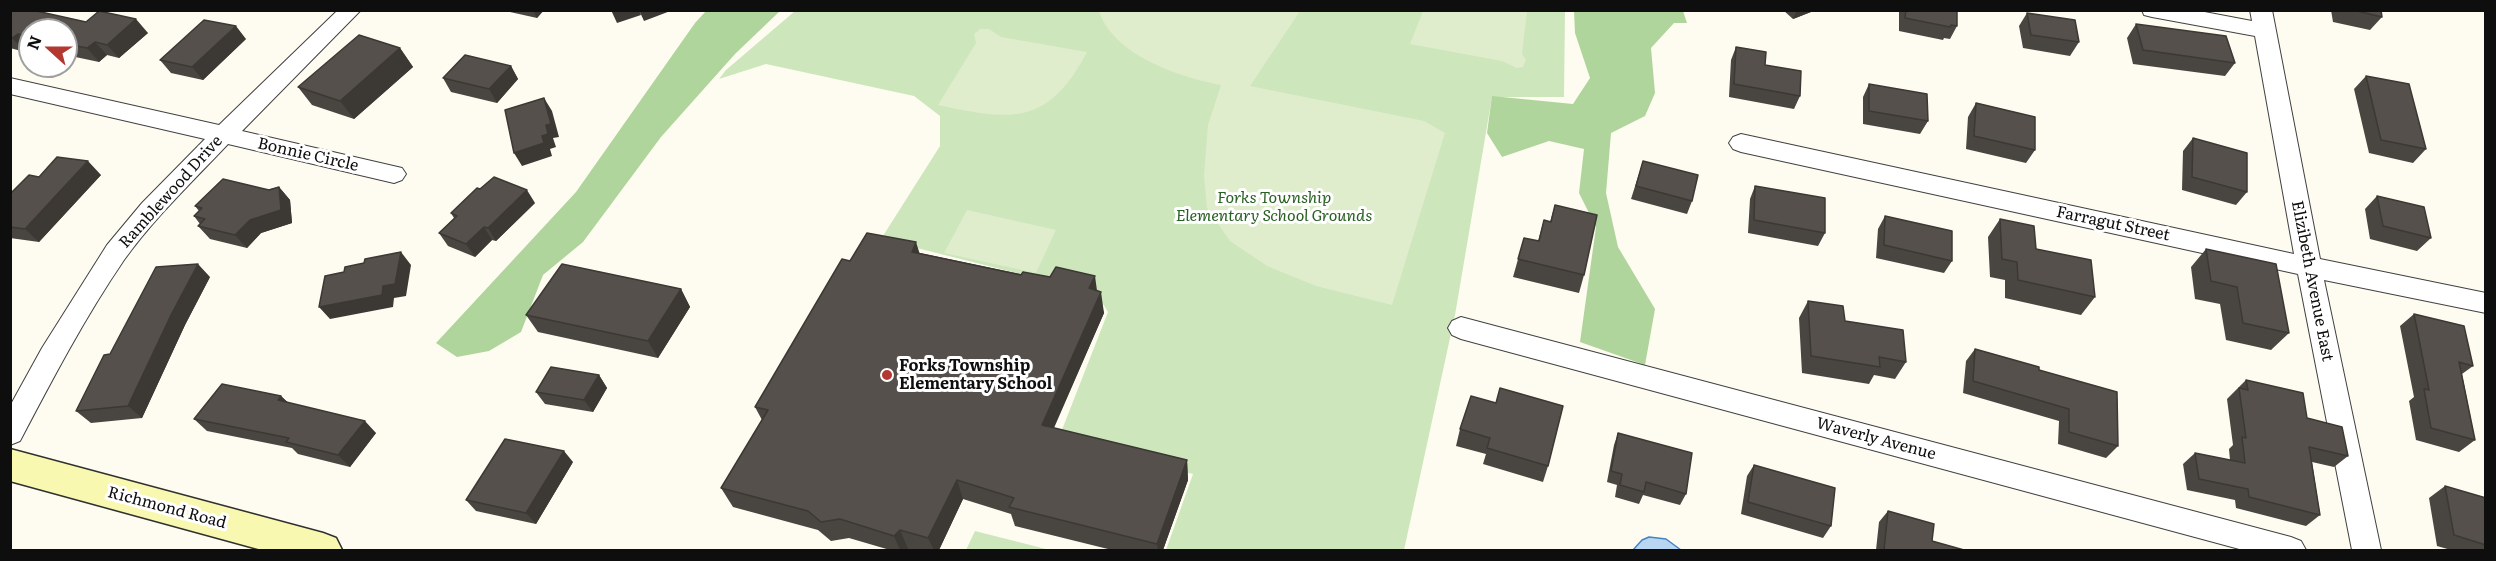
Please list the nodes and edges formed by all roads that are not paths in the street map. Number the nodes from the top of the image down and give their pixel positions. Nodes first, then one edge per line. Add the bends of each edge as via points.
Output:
1 (351, 10) edge
2 (2152, 10) edge
3 (2263, 21) edge
4 (10, 86) edge
5 (222, 136) junction
6 (1741, 143) dead end
7 (394, 174) dead end
8 (2309, 267) junction
9 (2486, 303) edge
10 (1461, 328) dead end
11 (10, 433) edge
12 (10, 465) edge
13 (323, 550) edge
14 (2291, 550) edge
15 (2367, 550) edge

1 - 5 street, Ramblewood Drive
2 - 3 street
3 - 8 street, Elizibeth Avenue East
4 - 5 street, Bonnie Circle
5 - 7 street, Bonnie Circle
5 - 11 street, Ramblewood Drive via 116,252 51,356
6 - 8 street, Farragut Street
8 - 9 street, Farragut Street
8 - 15 street, Elizibeth Avenue East
10 - 14 street, Waverly Avenue
12 - 13 street, Richmond Road

